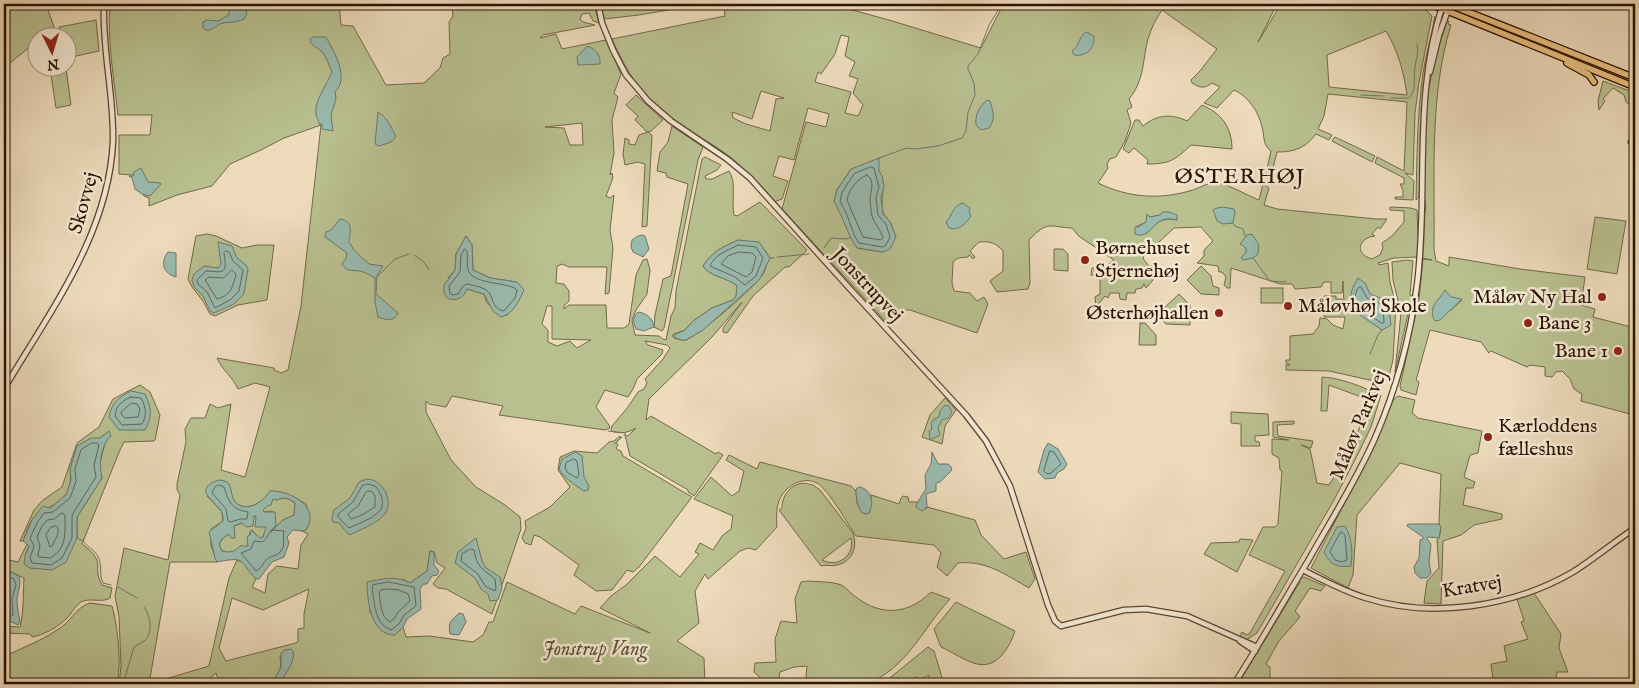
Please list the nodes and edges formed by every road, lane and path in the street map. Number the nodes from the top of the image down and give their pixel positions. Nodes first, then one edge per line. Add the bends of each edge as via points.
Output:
1 (104, 4) edge
2 (598, 4) edge
3 (1430, 4) edge
4 (1449, 4) edge
5 (1444, 8) edge
6 (1553, 54) junction
7 (1597, 72) junction
8 (1626, 74) junction
9 (1608, 77) junction
10 (1635, 79) edge
11 (1594, 82) dead end
12 (1635, 87) edge
13 (1631, 142) dead end
14 (1635, 146) edge
15 (4, 389) edge
16 (1635, 528) edge
17 (1303, 570) junction
18 (1256, 649) junction
19 (1234, 684) edge

1 - 15 street, Skovvej via 104,44 113,137 106,191 86,248
2 - 18 street, Jonstrupvej via 602,23 626,75 652,105 750,178 966,414 986,440 1010,486 1055,621 1061,626 1124,610 1146,609 1187,616
3 - 5 main road
4 - 5 street, Måløv Parkvej
4 - 8 main road
5 - 6 main road
5 - 17 street, Måløv Parkvej via 1430,50 1422,143 1420,254 1408,338 1385,413 1362,464
6 - 7 main road
6 - 11 main road via 1589,75
7 - 8 main road via 1602,69
7 - 9 main road
8 - 10 main road
9 - 10 main road via 1630,82
9 - 12 main road
13 - 14 street
16 - 17 street, Kratvej via 1556,581 1473,606 1425,608 1378,602
17 - 18 street, Måløv Parkvej
18 - 19 street, Måløv Parkvej

